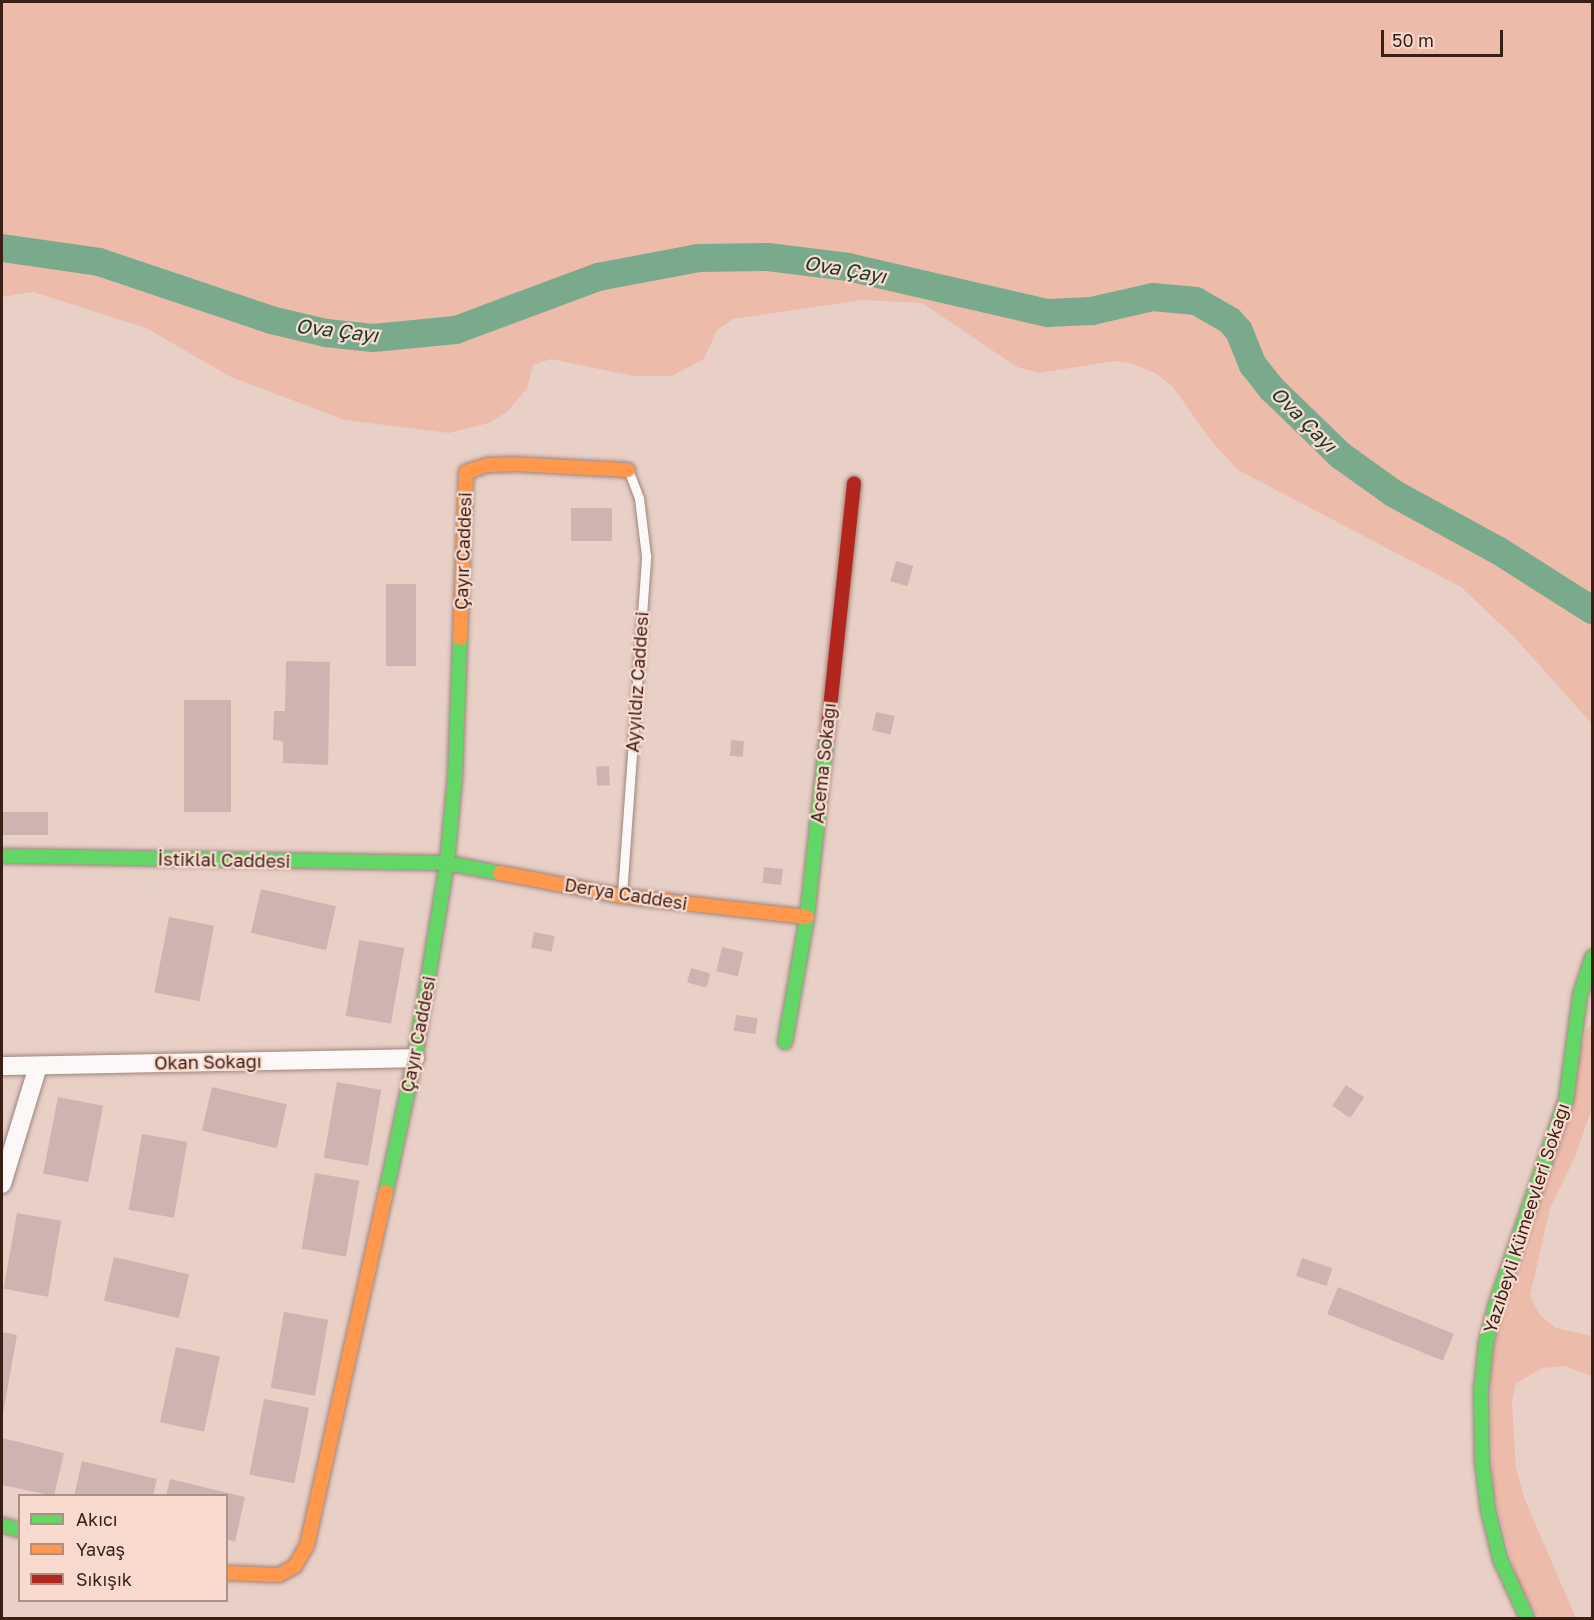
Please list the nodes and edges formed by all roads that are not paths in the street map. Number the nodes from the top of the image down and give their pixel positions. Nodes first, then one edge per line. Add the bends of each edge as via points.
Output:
1 (628, 470) joint
2 (854, 483) dead end
3 (2, 856) edge
4 (447, 863) junction
5 (622, 896) junction
6 (807, 918) junction
7 (1593, 957) edge
8 (786, 1042) dead end
9 (415, 1058) junction
10 (2, 1066) edge
11 (38, 1066) junction
12 (2, 1184) edge
13 (2, 1525) edge
14 (18, 1529) edge
15 (228, 1574) edge
16 (1527, 1618) edge

1 - 4 street, Çayır Caddesi via 512,464 488,465 466,472 455,777
1 - 5 lane, Ayyıldız Caddesi via 639,498 646,556
2 - 6 street, Acema Sokağı
3 - 4 street, İstiklal Caddesi
4 - 5 street, Derya Caddesi
4 - 9 street, Çayır Caddesi
5 - 6 street, Derya Caddesi
6 - 8 street, Acema Sokağı
7 - 16 street, Yazıbeyli Kümeevleri Sokağı via 1580,995 1566,1100 1496,1304 1481,1390 1482,1461 1488,1510 1500,1559
9 - 11 street, Okan Sokağı
9 - 15 street, Çayır Caddesi via 315,1516 295,1566 279,1575
10 - 11 street, Okan Sokağı
11 - 12 street
13 - 14 street

